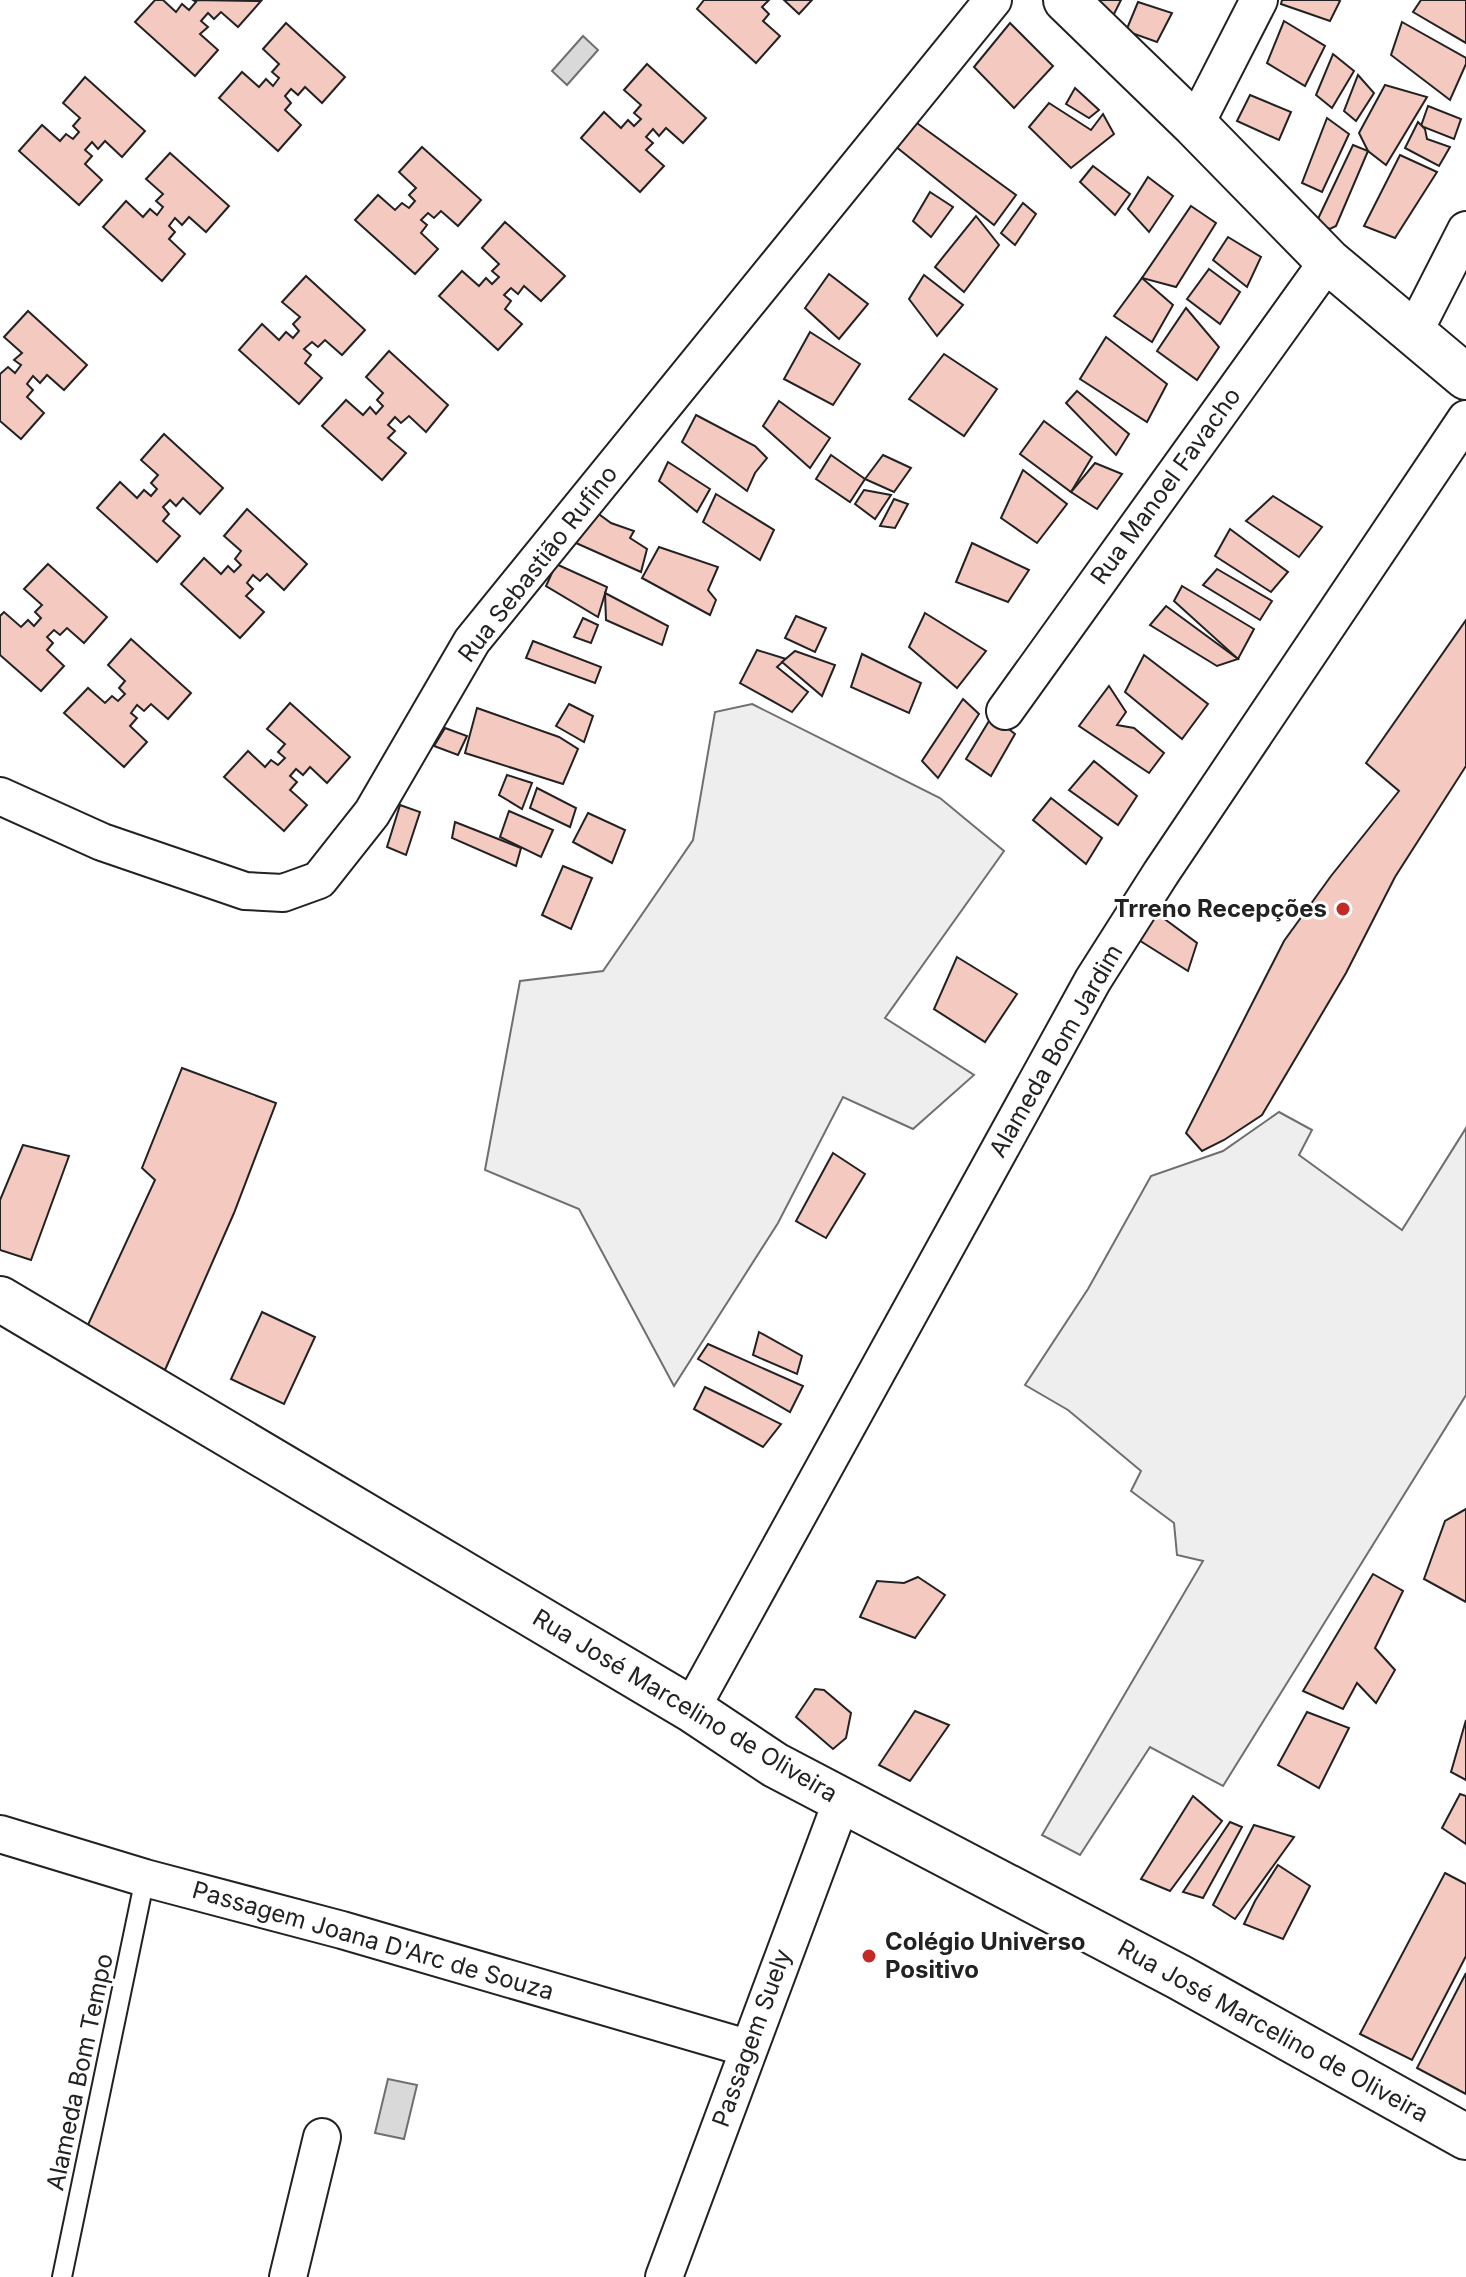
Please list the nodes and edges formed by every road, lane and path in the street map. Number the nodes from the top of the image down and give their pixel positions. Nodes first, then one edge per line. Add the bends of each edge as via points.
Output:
1 (993, 0) edge
2 (1066, 0) edge
3 (1259, 0) edge
4 (1195, 125) junction
5 (1466, 230) edge
6 (1328, 261) junction
7 (1414, 332) junction
8 (1466, 377) edge
9 (1466, 419) edge
10 (1005, 711) dead end
11 (0, 796) edge
12 (0, 1299) edge
13 (691, 1709) junction
14 (842, 1800) junction
15 (0, 1834) edge
16 (145, 1878) junction
17 (747, 2048) junction
18 (322, 2137) dead end
19 (1466, 2137) edge
20 (62, 2277) edge
21 (288, 2277) edge
22 (664, 2277) edge

1 - 11 street, Rua Sebastião Rufino via 472,641 372,813 319,880 283,893 245,891 102,842
2 - 4 street
3 - 4 street
4 - 6 street
5 - 7 street
6 - 7 street
6 - 10 street, Rua Manoel Favacho
7 - 8 street
9 - 13 street, Alameda Bom Jardim via 1093,980
12 - 13 street, Rua José Marcelino de Oliveira
13 - 14 street, Rua José Marcelino de Oliveira via 775,1765
14 - 17 street, Passagem Suely
14 - 19 street, Rua José Marcelino de Oliveira via 1179,1977
15 - 16 street, Passagem Joana D'Arc de Souza
16 - 17 street, Passagem Joana D'Arc de Souza
16 - 20 lane, Alameda Bom Tempo
17 - 22 street, Passagem Suely
18 - 21 street

